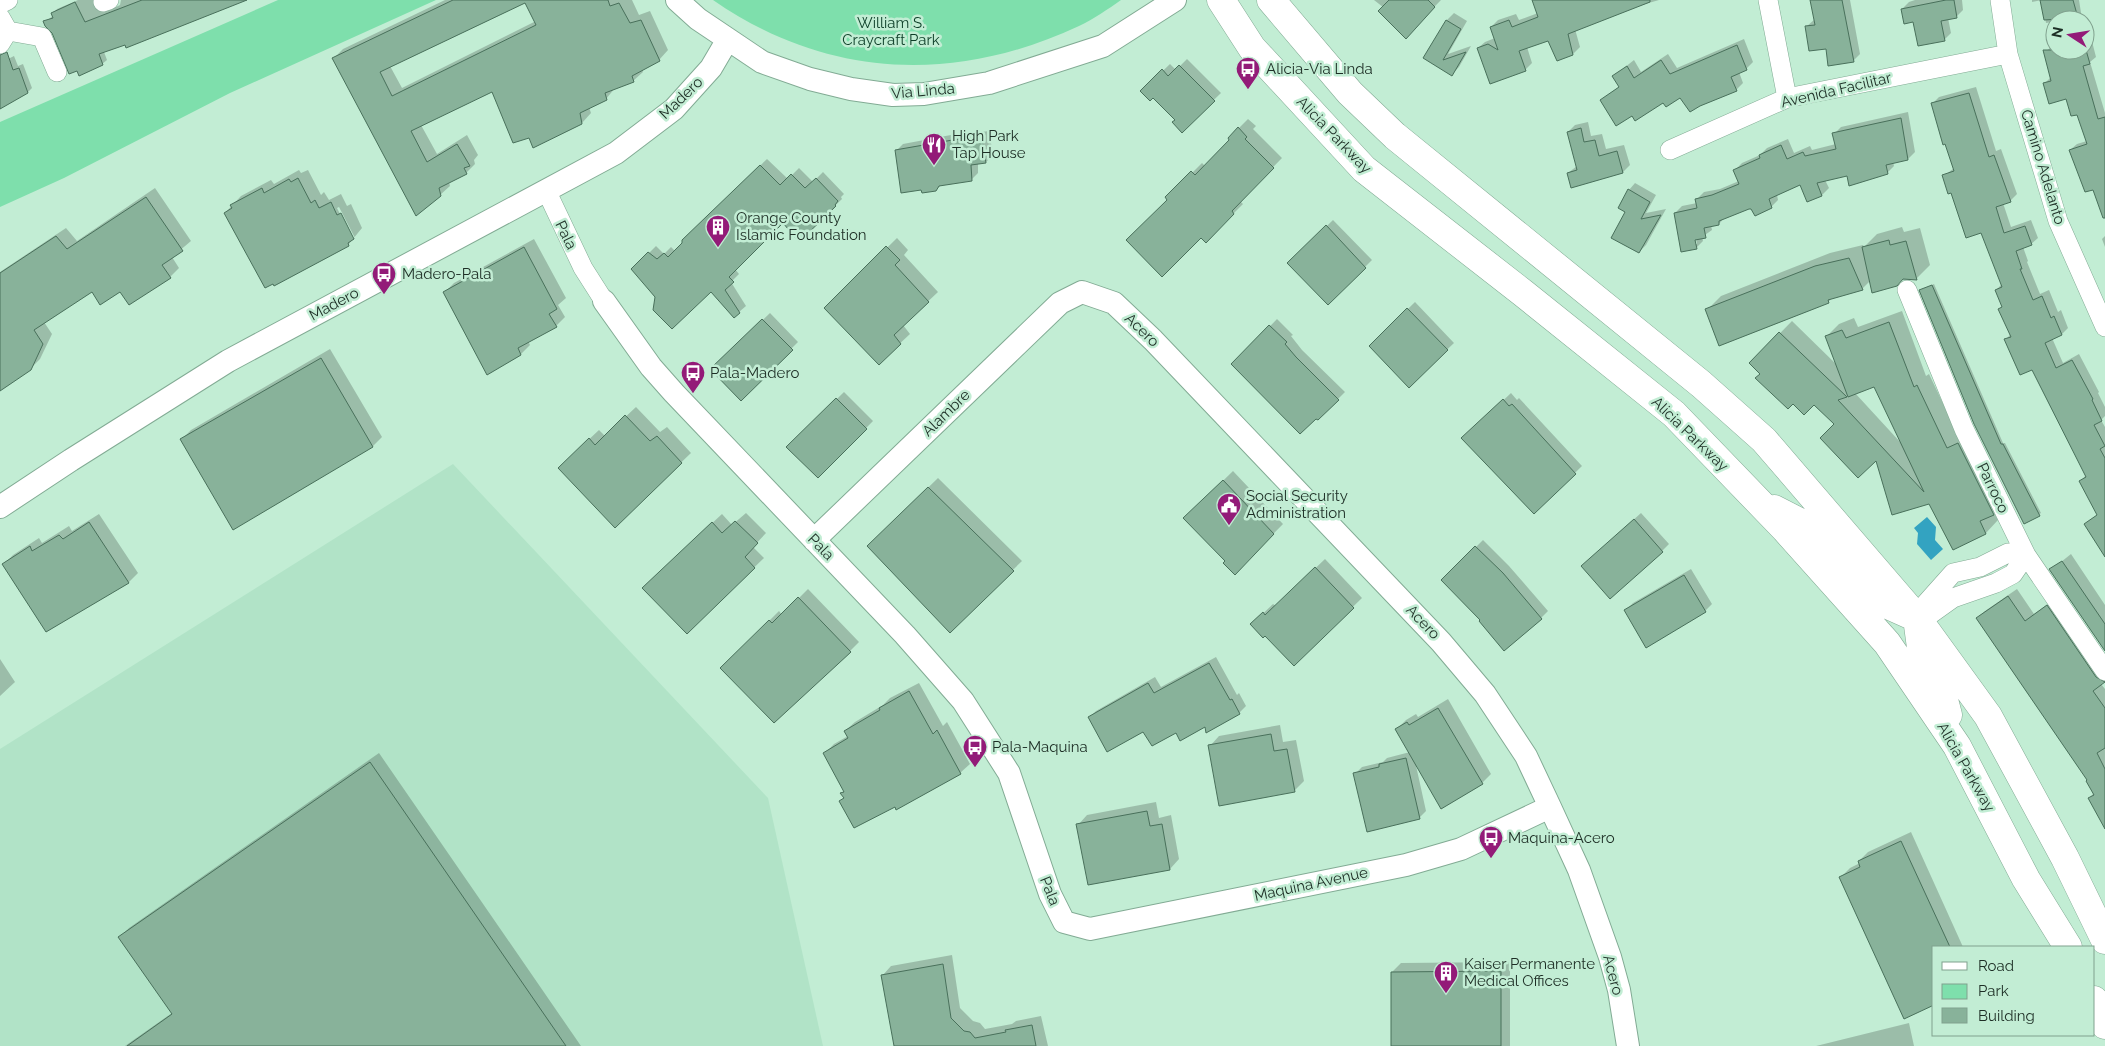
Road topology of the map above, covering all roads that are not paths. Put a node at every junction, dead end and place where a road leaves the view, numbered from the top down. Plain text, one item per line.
1 (8, 0) edge
2 (677, 0) edge
3 (1175, 0) edge
4 (1221, 0) edge
5 (1271, 0) edge
6 (1768, 0) edge
7 (2000, 0) edge
8 (0, 4) edge
9 (3, 31) edge
10 (728, 39) junction
11 (2008, 54) junction
12 (57, 72) dead end
13 (1787, 98) junction
14 (1670, 150) dead end
15 (546, 190) junction
16 (1907, 290) dead end
17 (1082, 292) joint
18 (604, 301) joint
19 (2105, 328) edge
20 (1755, 499) junction
21 (0, 507) edge
22 (814, 540) junction
23 (2026, 555) junction
24 (1917, 618) junction
25 (2105, 671) edge
26 (1957, 746) junction
27 (1550, 807) junction
28 (1064, 922) joint
29 (2105, 940) edge
30 (2067, 946) edge
31 (2095, 1002) edge
32 (2105, 1025) edge
33 (1628, 1046) edge

1 - 8 street
2 - 10 street, Via Linda
3 - 10 street, Via Linda
4 - 20 main road, Alicia Parkway
5 - 24 main road
6 - 13 street
7 - 11 street, Camino Adelanto
9 - 12 street
10 - 15 street, Madero
11 - 13 street, Avenida Facilitar
11 - 19 street, Camino Adelanto
13 - 14 street, Avenida Facilitar
15 - 18 street, Pala
15 - 21 street, Madero
16 - 23 street, Parroco
17 - 22 street, Alambre
17 - 27 street, Acero
18 - 22 street, Pala
20 - 24 main road
20 - 26 main road, Alicia Parkway
22 - 28 street, Pala
23 - 24 street
23 - 25 street, Parroco
24 - 26 main road
24 - 29 main road
26 - 30 main road, Alicia Parkway
27 - 28 street, Maquina Avenue
27 - 33 street, Acero
31 - 32 main road

